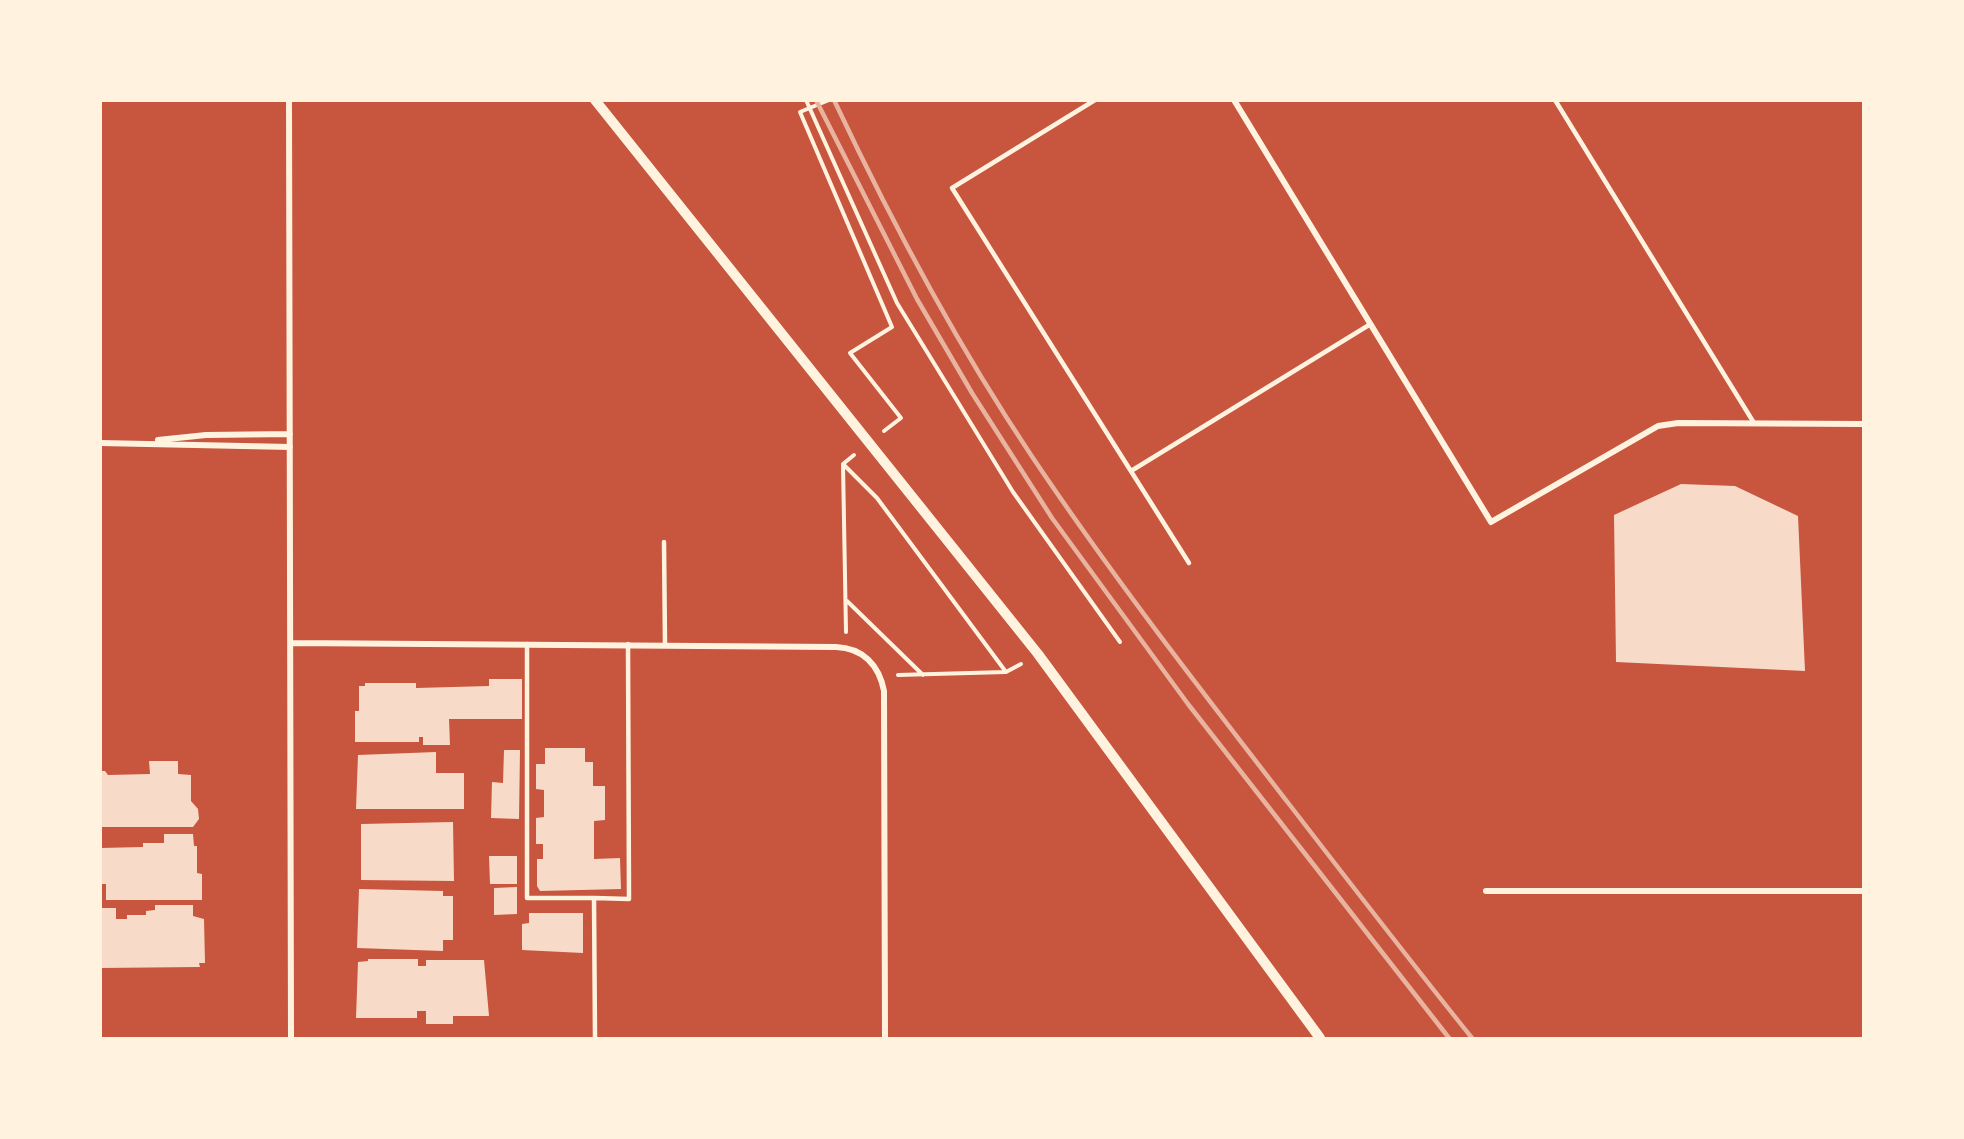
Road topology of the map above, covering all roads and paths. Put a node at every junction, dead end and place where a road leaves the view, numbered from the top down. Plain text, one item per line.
1 (289, 100) edge
2 (595, 100) edge
3 (806, 100) edge
4 (829, 100) edge
5 (1095, 100) edge
6 (1234, 100) edge
7 (1555, 100) edge
8 (1370, 325) junction
9 (1754, 423) junction
10 (1863, 424) edge
11 (290, 434) junction
12 (881, 434) dead end
13 (139, 442) junction
14 (100, 443) edge
15 (290, 447) junction
16 (1131, 471) junction
17 (664, 542) dead end
18 (1189, 563) dead end
19 (846, 600) junction
20 (291, 642) junction
21 (1120, 642) dead end
22 (527, 644) junction
23 (628, 644) junction
24 (664, 644) junction
25 (845, 648) junction
26 (1029, 660) dead end
27 (1006, 672) junction
28 (879, 675) junction
29 (923, 675) junction
30 (1486, 891) dead end
31 (1863, 891) edge
32 (594, 898) junction
33 (291, 1038) edge
34 (596, 1038) edge
35 (885, 1038) edge
36 (1320, 1038) edge

1 - 11 street
2 - 36 street
3 - 21 path
4 - 12 path
5 - 16 lane
6 - 8 street
7 - 9 lane
8 - 9 street
8 - 16 lane
9 - 10 street
11 - 13 street
11 - 15 street
13 - 14 street
13 - 15 street
15 - 20 street
16 - 18 lane
17 - 24 lane
19 - 25 path
19 - 27 path
19 - 29 path
20 - 22 street
20 - 33 street
22 - 23 street
22 - 32 lane
23 - 24 street
23 - 32 lane
24 - 25 street
25 - 28 street
26 - 27 path
27 - 29 path
28 - 29 path
28 - 35 street
30 - 31 street
32 - 34 lane

